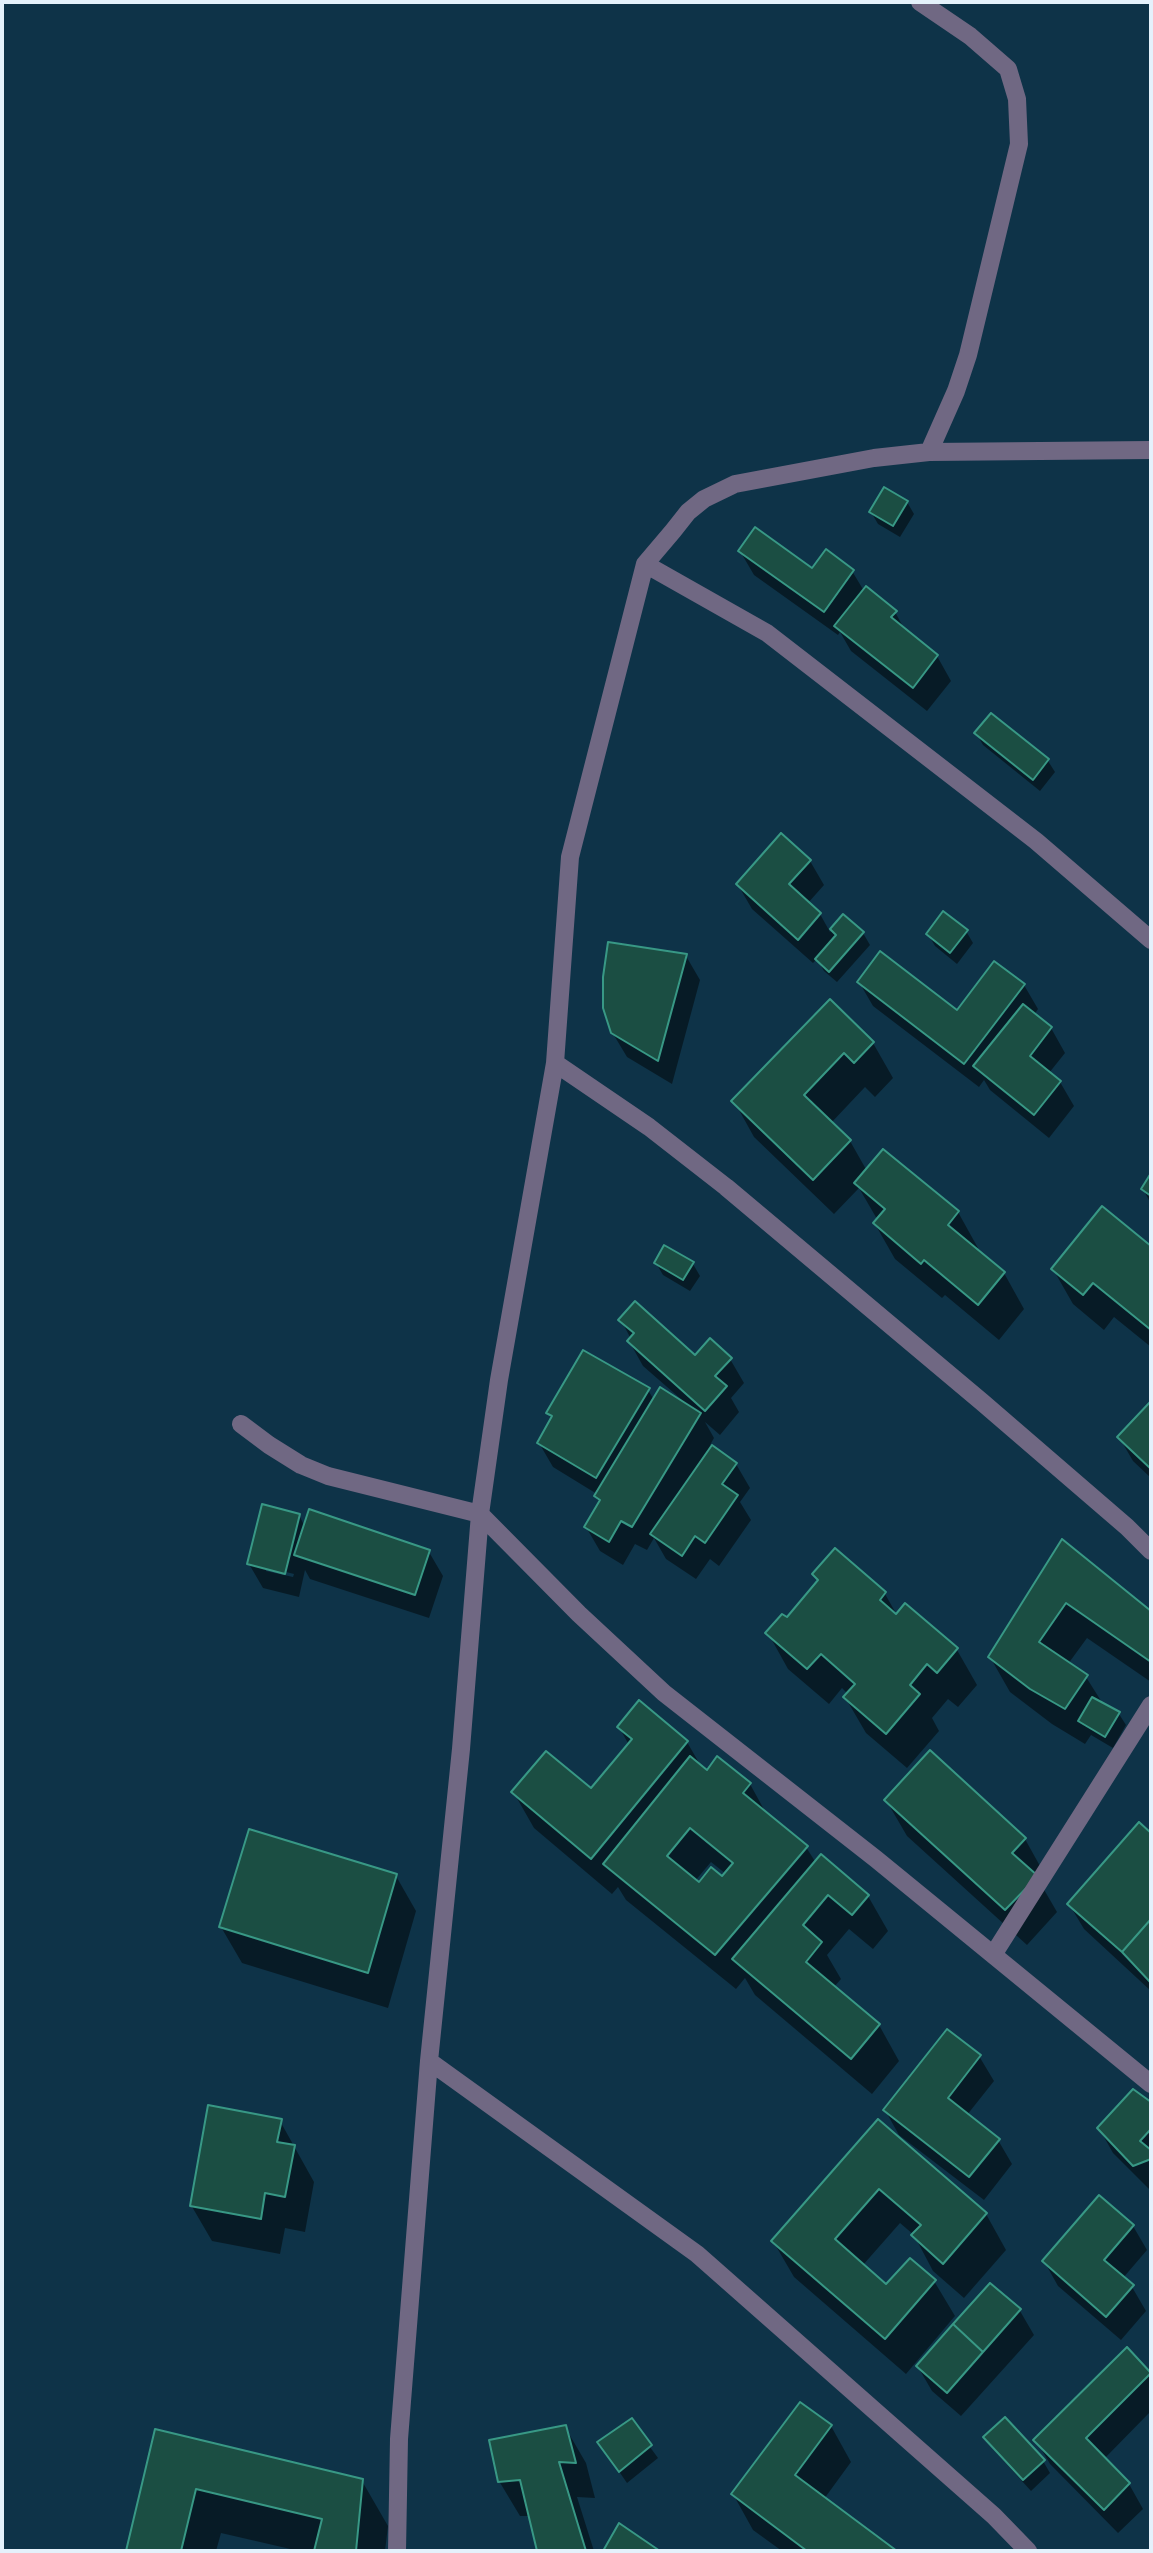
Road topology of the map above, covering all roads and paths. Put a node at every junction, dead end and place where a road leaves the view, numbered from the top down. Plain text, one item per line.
1 (920, 2) edge
2 (1151, 450) edge
3 (929, 452) junction
4 (645, 564) junction
5 (1151, 940) edge
6 (555, 1063) junction
7 (242, 1424) dead end
8 (480, 1514) junction
9 (1151, 1551) edge
10 (1151, 1705) edge
11 (993, 1955) junction
12 (429, 2061) junction
13 (1151, 2084) edge
14 (397, 2551) edge
15 (1028, 2551) edge

1 - 3 street
2 - 3 street
3 - 4 street
4 - 5 street
4 - 6 street
6 - 8 street
6 - 9 street
7 - 8 street
8 - 11 street
8 - 12 street
10 - 11 street
11 - 13 street
12 - 14 street
12 - 15 street

